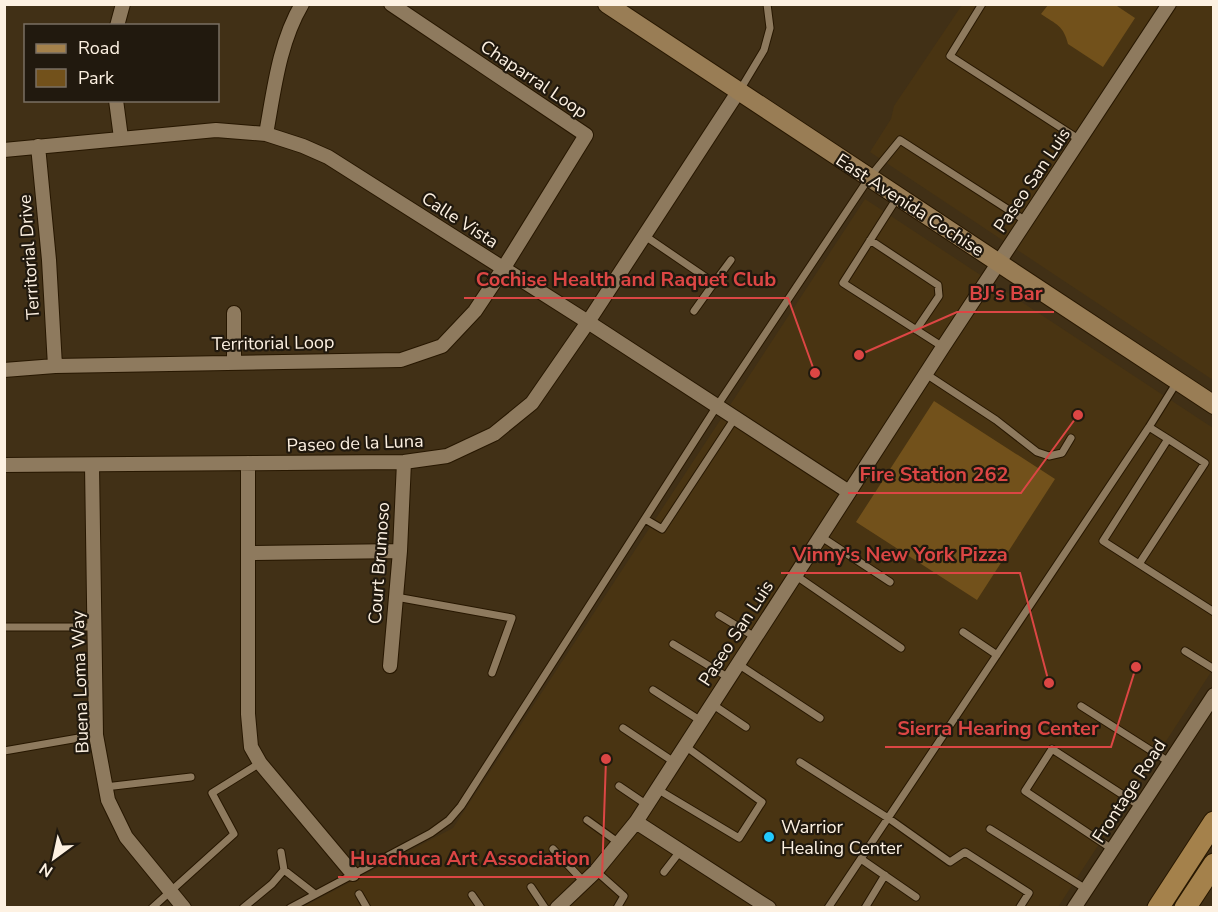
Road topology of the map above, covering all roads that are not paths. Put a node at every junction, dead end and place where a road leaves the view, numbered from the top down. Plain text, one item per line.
1 (123, 4) edge
2 (302, 4) edge
3 (391, 4) edge
4 (607, 4) edge
5 (767, 4) edge
6 (982, 4) edge
7 (1169, 4) edge
8 (118, 24) edge
9 (738, 92) junction
10 (116, 102) edge
11 (266, 134) junction
12 (122, 138) junction
13 (1080, 140) junction
14 (38, 146) junction
15 (4, 150) edge
16 (869, 178) junction
17 (897, 197) junction
18 (1026, 221) junction
19 (645, 236) junction
20 (870, 240) junction
21 (731, 260) dead end
22 (998, 262) junction
23 (503, 269) junction
24 (714, 283) junction
25 (694, 311) dead end
26 (234, 313) dead end
27 (588, 322) junction
28 (916, 330) junction
29 (943, 347) junction
30 (234, 362) junction
31 (55, 366) junction
32 (4, 370) edge
33 (926, 374) junction
34 (1178, 381) junction
35 (1214, 405) edge
36 (717, 406) junction
37 (735, 418) junction
38 (1149, 427) junction
39 (1071, 438) dead end
40 (1168, 439) junction
41 (404, 462) junction
42 (248, 464) junction
43 (4, 465) edge
44 (92, 465) junction
45 (849, 492) junction
46 (645, 519) junction
47 (820, 536) junction
48 (400, 551) junction
49 (249, 553) junction
50 (1140, 564) junction
51 (795, 575) junction
52 (890, 582) dead end
53 (396, 597) junction
54 (1214, 612) edge
55 (719, 615) dead end
56 (4, 627) edge
57 (95, 627) junction
58 (963, 632) dead end
59 (755, 637) junction
60 (673, 644) dead end
61 (901, 648) dead end
62 (1185, 651) dead end
63 (997, 655) junction
64 (738, 664) junction
65 (390, 666) dead end
66 (1214, 669) edge
67 (492, 673) dead end
68 (729, 678) junction
69 (653, 690) dead end
70 (1214, 695) edge
71 (712, 705) junction
72 (1081, 706) dead end
73 (820, 718) dead end
74 (701, 721) junction
75 (746, 727) dead end
76 (622, 728) dead end
77 (96, 735) junction
78 (685, 746) junction
79 (4, 751) edge
80 (674, 762) junction
81 (800, 762) dead end
82 (1169, 762) junction
83 (260, 763) junction
84 (190, 777) dead end
85 (619, 786) dead end
86 (105, 787) junction
87 (657, 789) junction
88 (647, 805) junction
89 (1140, 806) junction
90 (888, 818) junction
91 (587, 819) dead end
92 (636, 822) junction
93 (1214, 822) edge
94 (990, 829) dead end
95 (619, 843) junction
96 (553, 849) dead end
97 (1112, 849) junction
98 (681, 850) junction
99 (281, 852) dead end
100 (861, 859) junction
101 (1214, 864) edge
102 (284, 870) junction
103 (596, 871) junction
104 (664, 872) dead end
105 (353, 874) junction
106 (885, 875) junction
107 (584, 882) junction
108 (531, 887) dead end
109 (1086, 889) junction
110 (171, 892) junction
111 (315, 894) junction
112 (359, 894) dead end
113 (472, 895) dead end
114 (916, 897) dead end
115 (152, 908) edge
116 (184, 908) edge
117 (243, 908) edge
118 (290, 908) edge
119 (367, 908) edge
120 (481, 908) edge
121 (545, 908) edge
122 (557, 908) edge
123 (617, 908) edge
124 (769, 908) edge
125 (828, 908) edge
126 (865, 908) edge
127 (1021, 908) edge
128 (1074, 908) edge
129 (1158, 908) edge
130 (1185, 908) edge

1 - 8 street
2 - 11 street
3 - 23 street, Chaparral Loop
4 - 9 street, East Avenida Cochise
5 - 9 lane
6 - 13 lane
7 - 13 street, Paseo San Luis
9 - 16 street, East Avenida Cochise
9 - 19 street, Paseo de la Luna
10 - 12 street
11 - 12 street, Calle Vista
11 - 23 street, Calle Vista
12 - 14 street, Calle Vista
13 - 18 street, Paseo San Luis
14 - 15 street, Calle Vista
14 - 31 street, Territorial Drive
16 - 17 street, East Avenida Cochise
16 - 18 lane
16 - 36 lane
17 - 20 lane
17 - 22 street, East Avenida Cochise
18 - 22 street, Paseo San Luis
19 - 24 lane
19 - 27 street, Paseo de la Luna
20 - 28 lane
20 - 28 lane
21 - 24 lane
22 - 29 street, Paseo San Luis
22 - 34 street, East Avenida Cochise
23 - 27 street, Calle Vista
23 - 30 street, Territorial Loop
24 - 25 lane
26 - 30 street
27 - 36 street, Calle Vista
27 - 41 street, Paseo de la Luna
28 - 29 lane
29 - 33 street, Paseo San Luis
30 - 31 street, Territorial Loop
31 - 32 street, Territorial Loop
33 - 39 lane
33 - 45 street, Paseo San Luis
34 - 35 street, East Avenida Cochise
34 - 38 lane
36 - 37 street, Calle Vista
36 - 46 lane
37 - 45 street, Calle Vista
37 - 46 lane
38 - 40 lane
38 - 63 lane
40 - 50 lane
40 - 50 lane
41 - 42 street, Paseo de la Luna
41 - 48 street, Court Brumoso
42 - 44 street, Paseo de la Luna
42 - 49 street
43 - 44 street, Paseo de la Luna
44 - 57 street, Buena Loma Way
45 - 47 street, Paseo San Luis
46 - 105 lane
47 - 51 street, Paseo San Luis
47 - 52 lane
48 - 49 street
48 - 53 street, Court Brumoso
49 - 83 street
50 - 54 lane
51 - 59 street, Paseo San Luis
51 - 61 lane
53 - 65 street, Court Brumoso
53 - 67 lane
55 - 59 lane
56 - 57 lane
57 - 77 street, Buena Loma Way
58 - 63 lane
59 - 64 street, Paseo San Luis
60 - 68 lane
62 - 66 lane
63 - 90 lane
64 - 68 street, Paseo San Luis
64 - 73 lane
68 - 71 street, Paseo San Luis
69 - 74 lane
70 - 82 street, Frontage Road
71 - 74 street, Paseo San Luis
71 - 75 lane
72 - 82 lane
74 - 78 street, Paseo San Luis
76 - 80 lane
77 - 79 lane
77 - 86 street, Buena Loma Way
78 - 80 street, Paseo San Luis
78 - 87 lane
80 - 87 street, Paseo San Luis
81 - 90 lane
82 - 89 street, Frontage Road
83 - 105 street
83 - 110 lane
84 - 86 lane
85 - 88 lane
86 - 110 street, Buena Loma Way
87 - 88 street, Paseo San Luis
88 - 92 street, Paseo San Luis
89 - 97 street, Frontage Road
89 - 97 lane
90 - 100 lane
90 - 127 lane
91 - 95 lane
92 - 95 street, Paseo San Luis
92 - 98 street
93 - 129 main road
94 - 109 lane
95 - 103 street, Paseo San Luis
96 - 107 lane
97 - 109 street, Frontage Road
98 - 104 lane
98 - 124 street
99 - 102 lane
100 - 106 lane
100 - 125 lane
101 - 130 main road
102 - 111 lane
102 - 117 lane
103 - 107 street, Paseo San Luis
103 - 123 lane
105 - 111 lane
106 - 114 lane
106 - 126 lane
107 - 122 street, Paseo San Luis
108 - 121 lane
109 - 128 street, Frontage Road
110 - 115 lane
110 - 116 street, Buena Loma Way
111 - 118 lane
112 - 119 lane
113 - 120 lane

